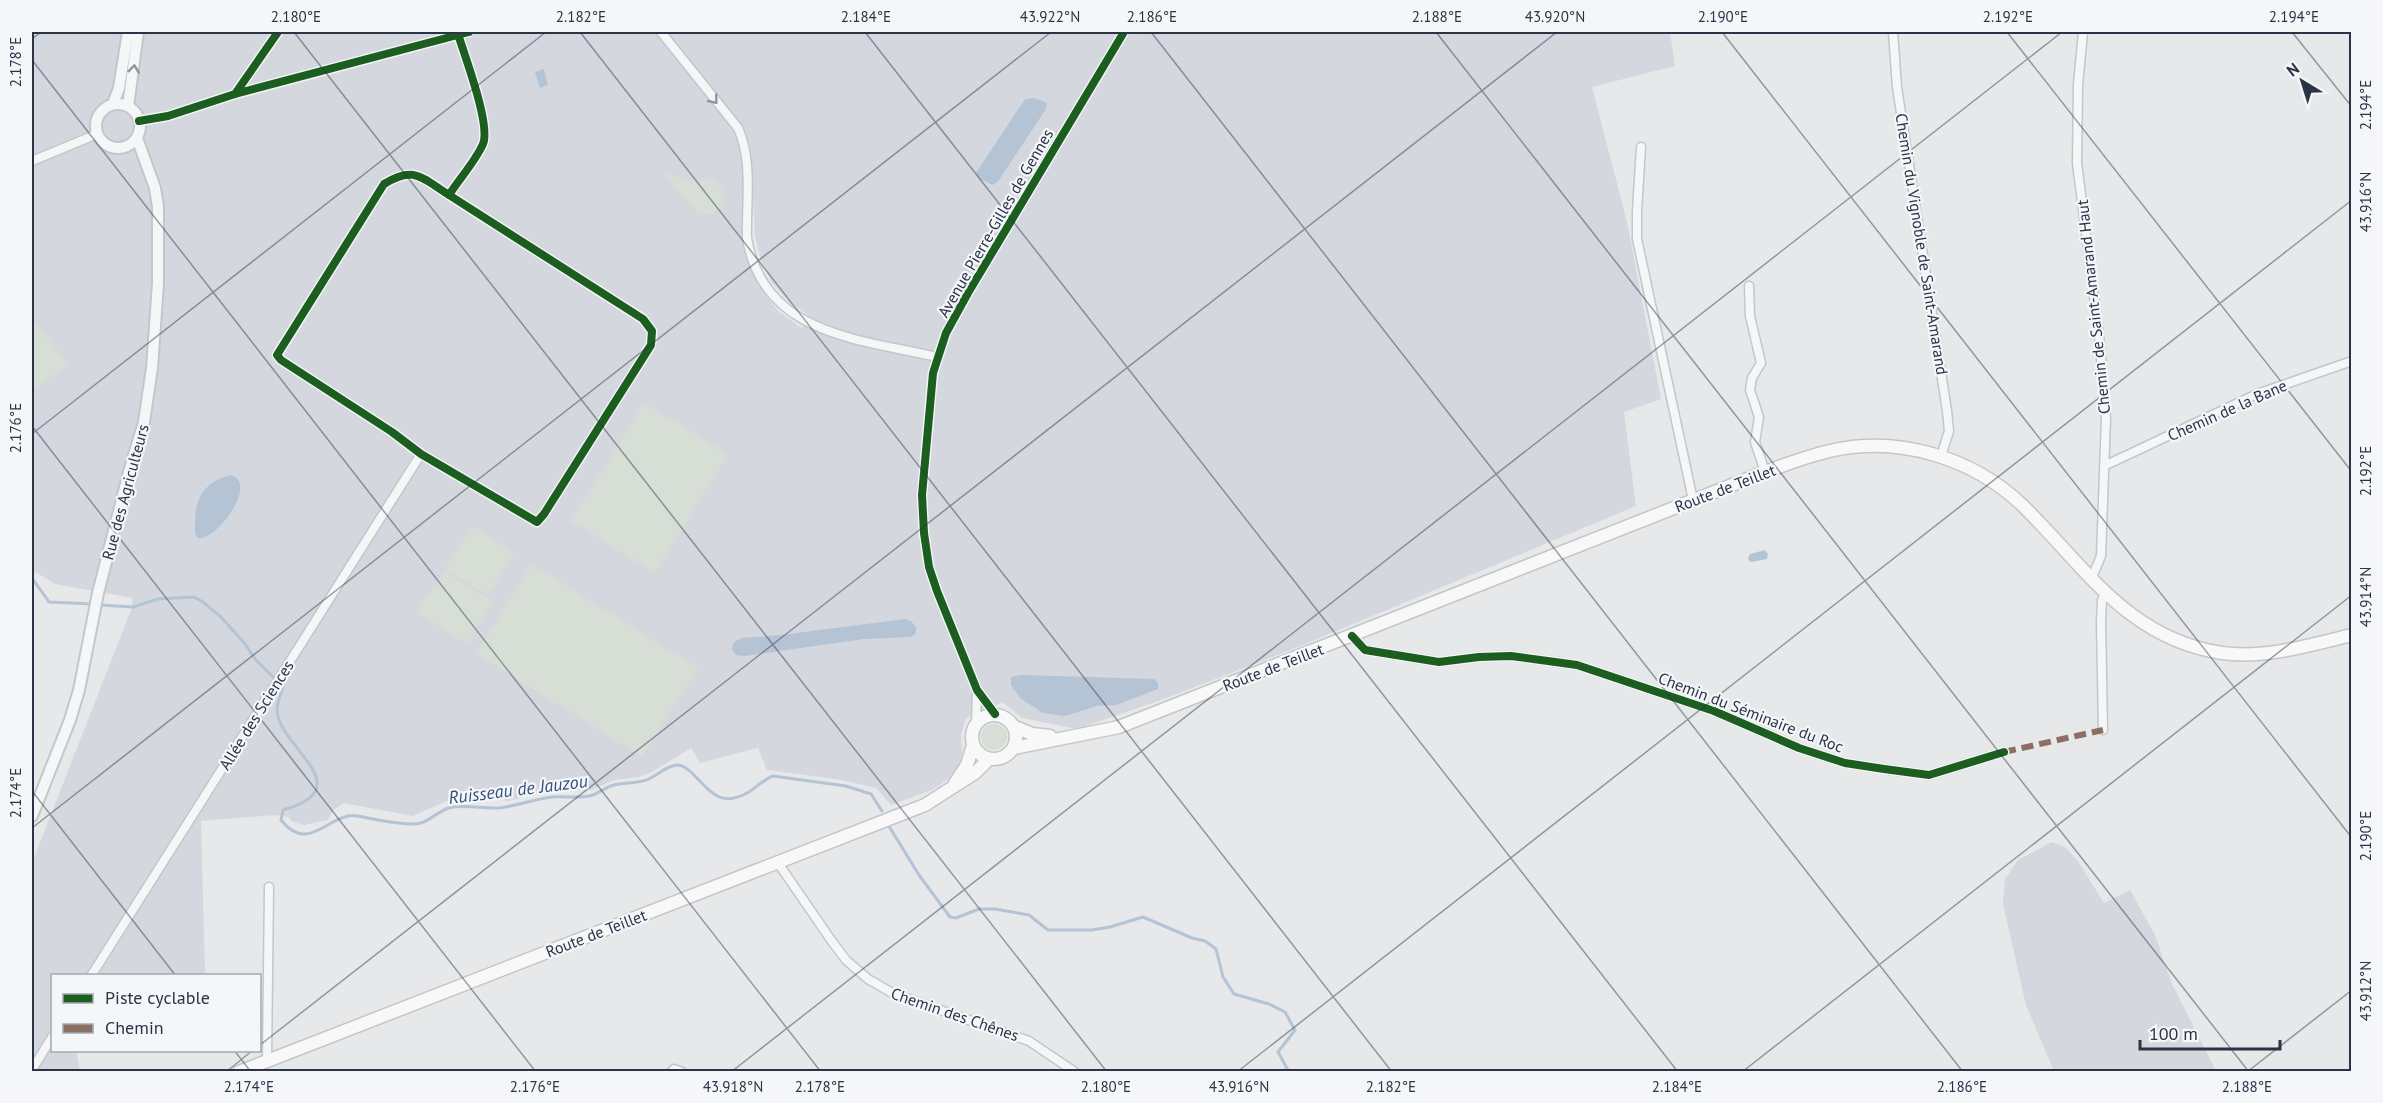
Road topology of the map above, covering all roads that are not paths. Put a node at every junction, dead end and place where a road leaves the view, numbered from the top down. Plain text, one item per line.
1 (128, 32) edge
2 (138, 32) edge
3 (278, 32) edge
4 (469, 32) edge
5 (662, 32) edge
6 (1124, 32) edge
7 (1893, 32) edge
8 (2083, 32) edge
9 (458, 34) junction
10 (235, 94) junction
11 (114, 104) junction
12 (128, 106) junction
13 (140, 121) junction
14 (97, 134) junction
15 (137, 138) junction
16 (123, 147) junction
17 (1641, 147) dead end
18 (144, 160) junction
19 (32, 161) edge
20 (448, 195) junction
21 (1749, 286) dead end
22 (937, 357) junction
23 (2352, 361) edge
24 (421, 454) junction
25 (1941, 456) junction
26 (2104, 466) junction
27 (1765, 472) junction
28 (1693, 500) junction
29 (2091, 580) junction
30 (2105, 594) junction
31 (2352, 635) edge
32 (1352, 636) junction
33 (977, 690) junction
34 (995, 714) junction
35 (976, 724) junction
36 (1015, 728) junction
37 (2103, 730) dead end
38 (1067, 738) junction
39 (973, 745) junction
40 (1014, 748) junction
41 (2004, 752) dead end
42 (989, 759) junction
43 (951, 789) junction
44 (32, 816) edge
45 (778, 863) junction
46 (269, 887) dead end
47 (92, 974) edge
48 (51, 1039) edge
49 (267, 1060) junction
50 (32, 1070) edge
51 (239, 1071) edge
52 (671, 1071) edge
53 (682, 1071) edge
54 (1075, 1071) edge

1 - 11 street
12 -> 2 street
3 - 10 street
4 - 9 street
5 -> 22 street
6 - 22 street, Avenue Pierre-Gilles de Gennes
7 - 25 street, Chemin du Vignoble de Saint-Amarand
8 - 26 street, Chemin de Saint-Amarand Haut
9 - 10 street
9 - 20 street
10 - 13 street
11 - 12 street
11 - 14 street
12 - 13 street
13 - 15 street, Rue des Agriculteurs
14 - 16 street
14 - 19 street
15 - 16 street
15 - 18 street, Rue des Agriculteurs
16 - 18 street
17 - 28 street
18 - 44 street, Rue des Agriculteurs
20 - 24 street
20 - 24 street
21 - 27 street
22 - 33 street, Avenue Pierre-Gilles de Gennes
23 - 26 street, Chemin de la Bane
24 - 47 street, Allée des Sciences
25 - 27 main road, Route de Teillet
25 - 29 main road, Route de Teillet
26 - 29 street, Chemin de Saint-Amarand Haut
27 - 28 main road, Route de Teillet
28 - 32 main road, Route de Teillet
29 - 30 main road, Route de Teillet
30 - 31 main road, Route de Teillet
30 - 37 street
32 - 38 main road, Route de Teillet
32 - 41 street, Chemin du Séminaire du Roc
33 - 34 street, Avenue Pierre-Gilles de Gennes
33 - 35 street, Avenue Pierre-Gilles de Gennes
34 - 35 main road
34 - 36 main road
35 - 39 main road
36 - 38 main road, Route de Teillet
36 - 40 main road
38 - 40 main road, Route de Teillet
39 - 42 main road
39 - 43 main road, Route de Teillet
40 - 42 main road
42 - 43 main road, Route de Teillet
43 - 45 main road, Route de Teillet
45 - 49 main road, Route de Teillet
45 - 54 street, Chemin des Chênes
46 - 49 street
48 - 50 street
49 - 51 main road, Route de Teillet
52 - 53 street

